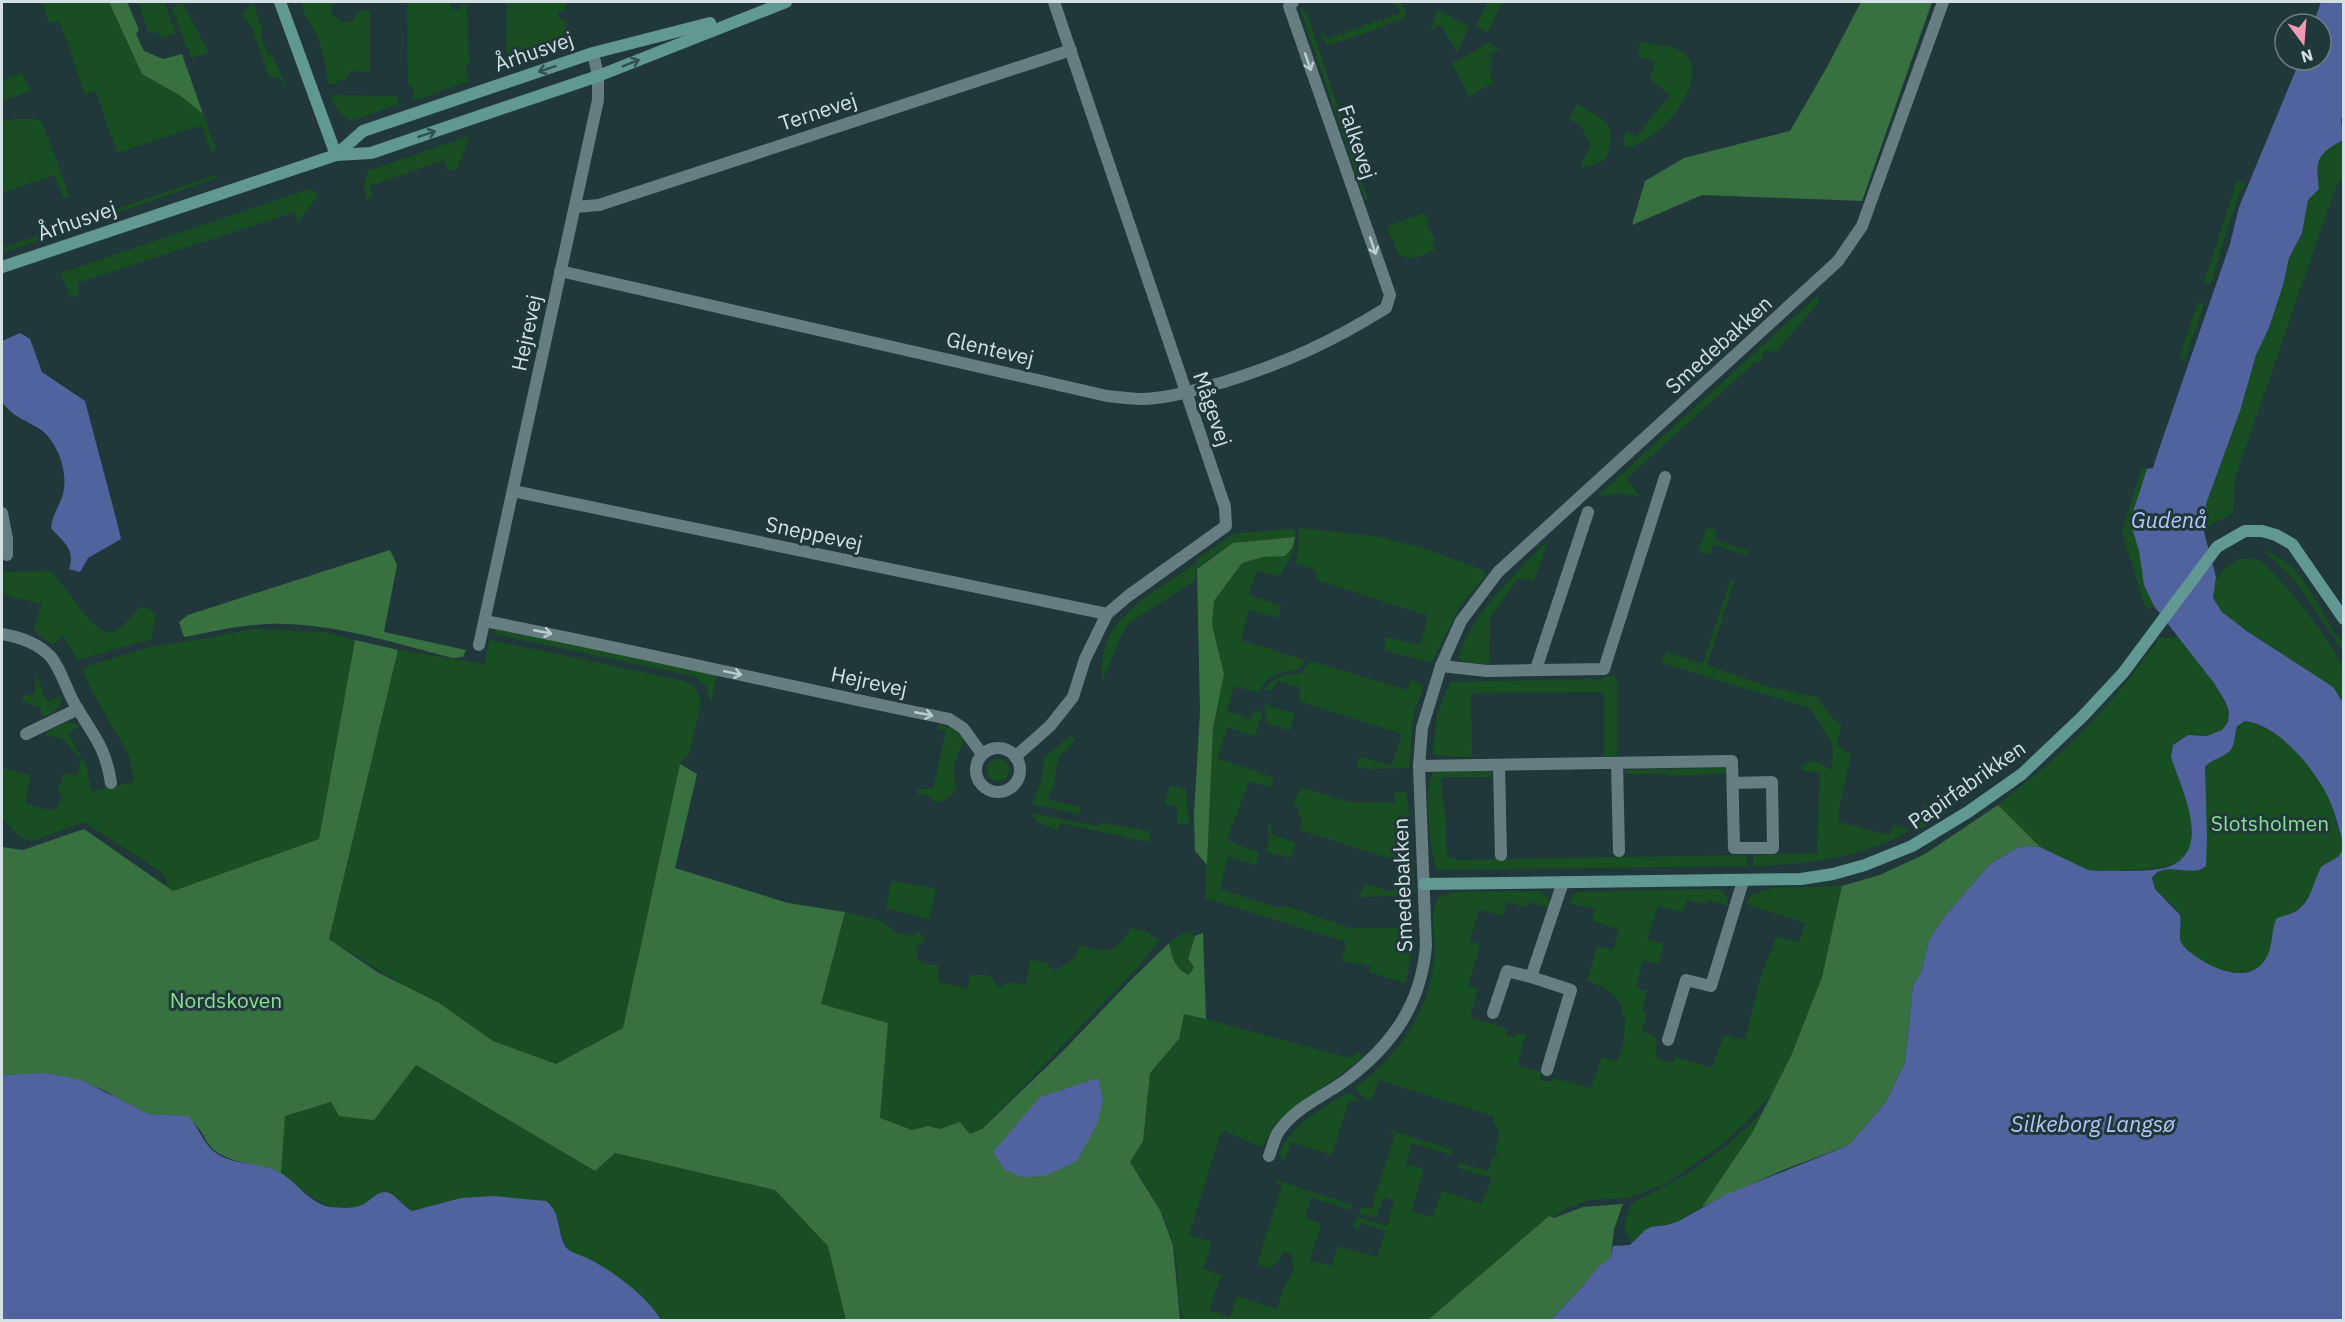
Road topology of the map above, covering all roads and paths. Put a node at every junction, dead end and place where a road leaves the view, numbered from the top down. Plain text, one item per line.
1 (280, 2) edge
2 (786, 2) edge
3 (1054, 2) edge
4 (1943, 2) edge
5 (1291, 4) edge
6 (757, 11) junction
7 (1071, 50) junction
8 (593, 53) junction
9 (598, 76) junction
10 (336, 155) junction
11 (575, 207) junction
12 (2, 267) edge
13 (560, 271) junction
14 (1390, 295) joint
15 (1185, 393) junction
16 (1665, 477) dead end
17 (513, 491) junction
18 (1588, 512) dead end
19 (2, 513) edge
20 (7, 555) dead end
21 (1107, 615) junction
22 (2343, 619) edge
23 (485, 621) junction
24 (2, 634) edge
25 (479, 645) dead end
26 (1441, 666) junction
27 (1536, 669) junction
28 (78, 709) junction
29 (26, 734) dead end
30 (982, 754) junction
31 (1016, 757) junction
32 (1617, 763) junction
33 (1499, 765) junction
34 (1419, 766) junction
35 (111, 783) dead end
36 (1733, 783) junction
37 (1619, 851) dead end
38 (1501, 855) dead end
39 (1743, 881) junction
40 (1563, 882) junction
41 (1424, 884) junction
42 (1531, 977) junction
43 (1493, 1013) dead end
44 (1668, 1040) dead end
45 (1547, 1070) dead end
46 (1269, 1156) dead end

1 - 10 street
2 - 6 street, Århusvej
3 - 7 street, Mågevej
4 - 26 street, Smedebakken
5 -> 14 street, Falkevej
6 - 8 street, Århusvej
9 -> 6 street, Århusvej
7 - 11 street, Ternevej
7 - 15 street, Mågevej
8 - 9 street, Hejrevej
8 -> 10 street, Århusvej
10 -> 9 street, Århusvej
9 - 11 street, Hejrevej
10 - 12 street, Århusvej
11 - 13 street, Hejrevej
13 - 15 street, Glentevej
13 - 17 street, Hejrevej
14 - 15 street, Glentevej
15 - 21 street, Mågevej
16 - 27 street
17 - 21 street, Sneppevej
17 - 23 street, Hejrevej
18 - 27 street
19 - 20 street
21 - 31 street, Mågevej
22 - 39 street, Papirfabrikken
23 - 25 street, Hejrevej
23 -> 30 street, Hejrevej
24 - 28 street
26 - 27 street
26 - 34 street, Smedebakken
28 - 29 street
28 - 35 street
30 - 31 street
30 - 31 street
32 - 33 street
32 - 36 street
32 - 37 street
33 - 34 street
33 - 38 street
34 - 41 street, Smedebakken
36 - 36 street
39 - 40 street, Papirfabrikken
39 - 44 street
40 - 41 street, Papirfabrikken
40 - 42 street
41 - 46 street, Smedebakken
42 - 43 street
42 - 45 street

